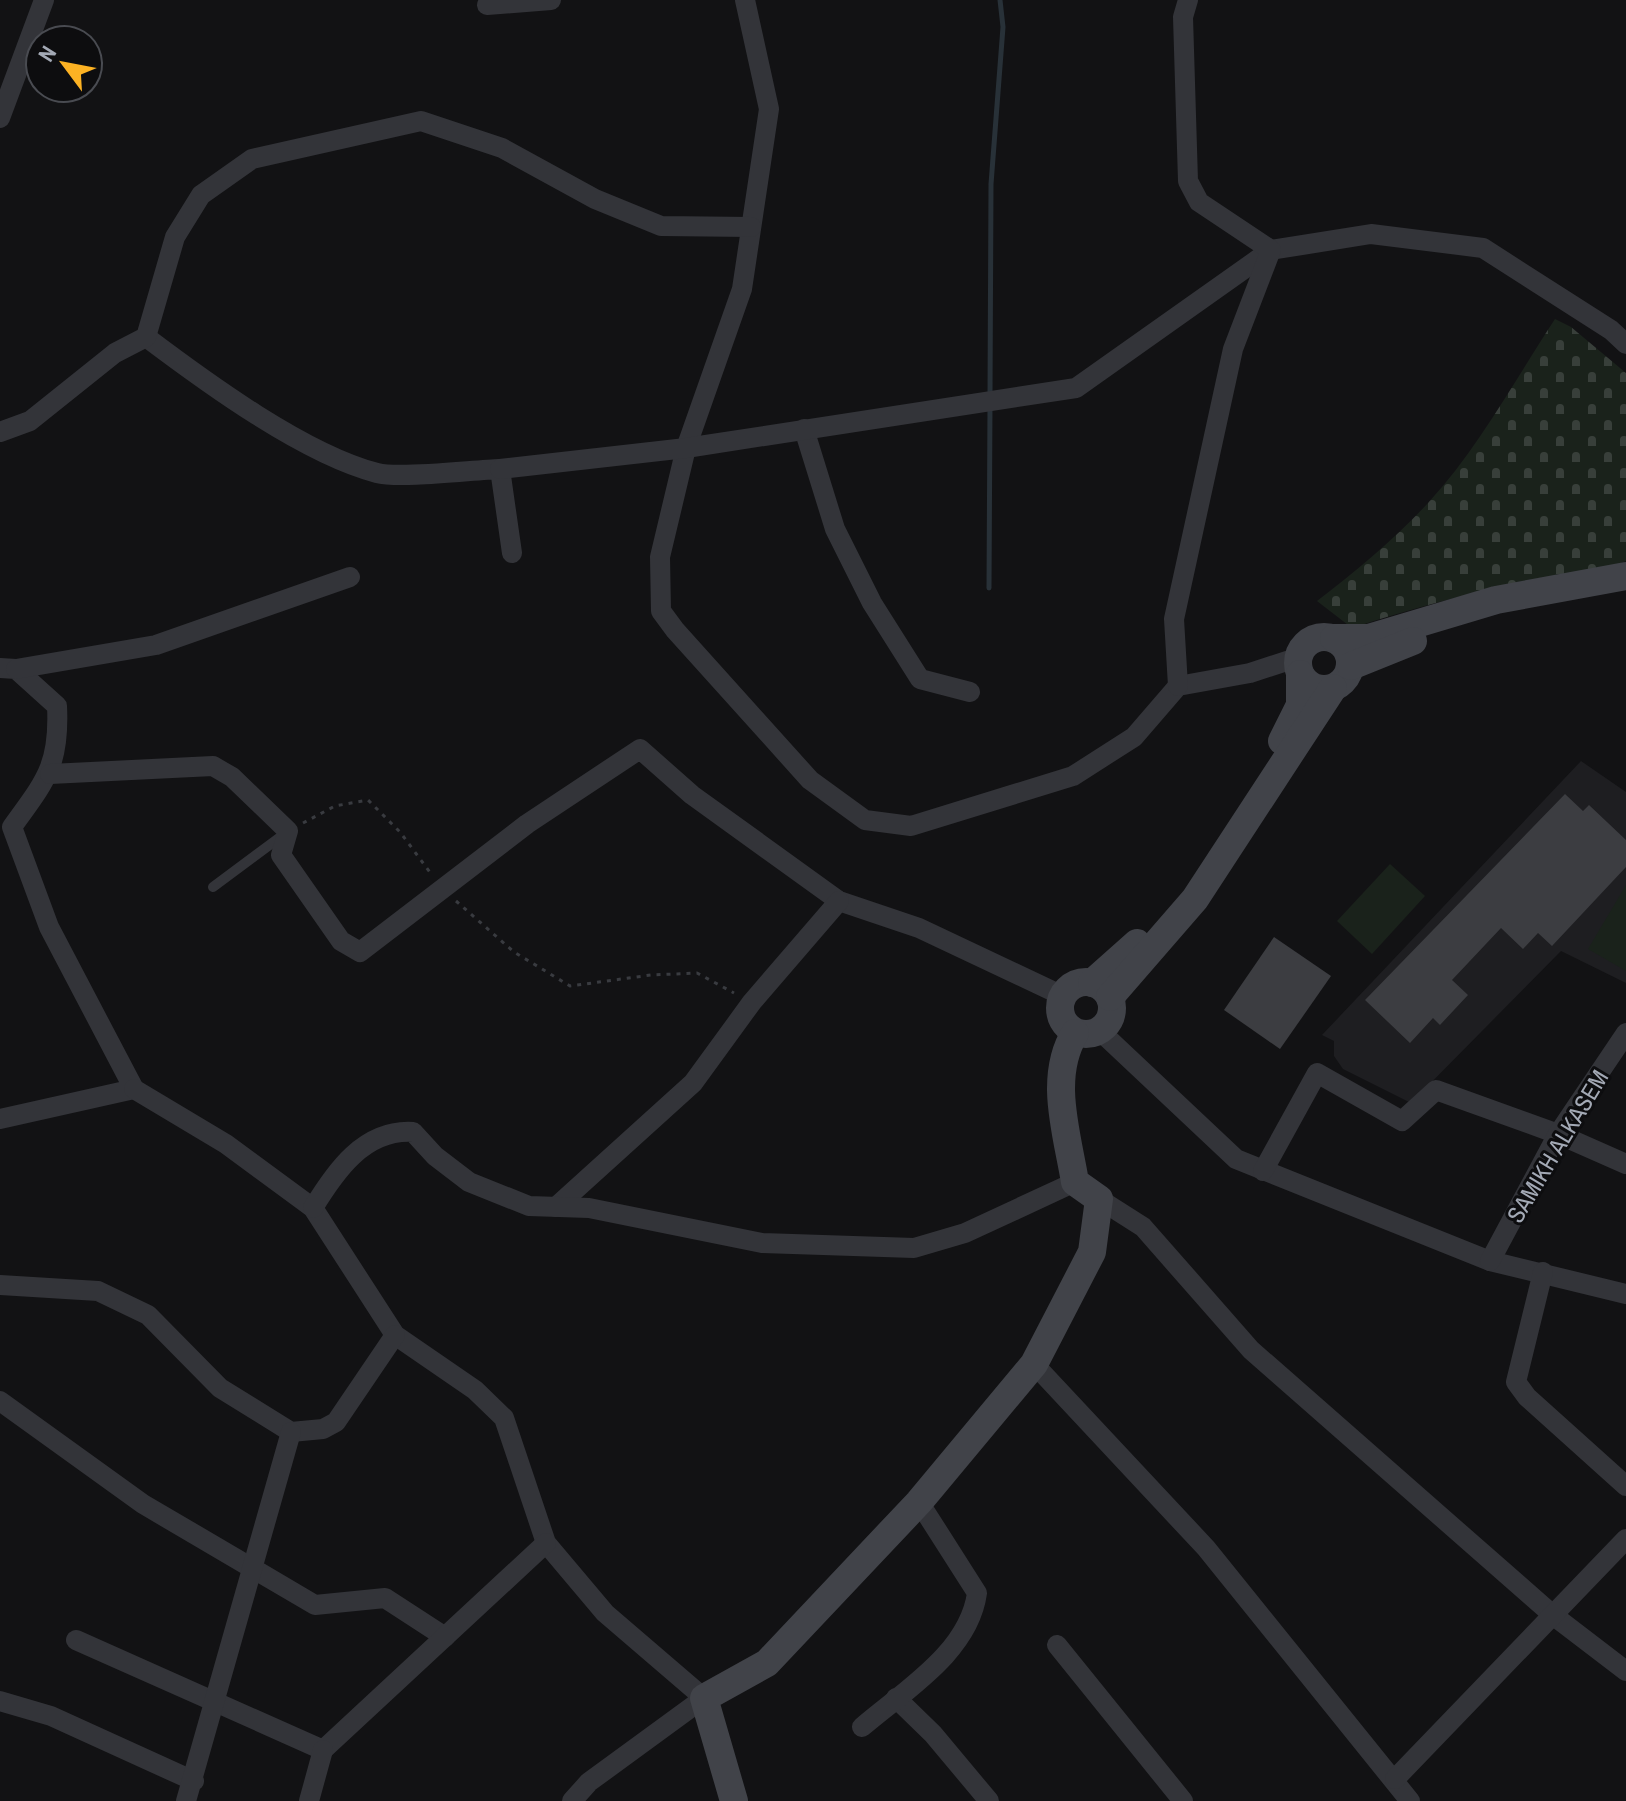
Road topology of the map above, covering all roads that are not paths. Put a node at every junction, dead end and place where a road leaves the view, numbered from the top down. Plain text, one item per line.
1 (44, 0) edge
2 (551, 0) edge
3 (745, 0) edge
4 (1188, 0) edge
5 (487, 5) dead end
6 (0, 118) edge
7 (751, 227) junction
8 (1271, 250) junction
9 (146, 337) junction
10 (1626, 344) edge
11 (804, 429) junction
12 (0, 432) edge
13 (686, 448) junction
14 (500, 469) junction
15 (512, 553) dead end
16 (1626, 576) edge
17 (350, 577) dead end
18 (1626, 595) edge
19 (1334, 638) junction
20 (1300, 666) junction
21 (8, 668) edge
22 (1342, 677) junction
23 (1178, 686) junction
24 (970, 692) dead end
25 (50, 774) junction
26 (288, 831) junction
27 (213, 887) dead end
28 (839, 901) junction
29 (1101, 990) junction
30 (1063, 996) junction
31 (1088, 1032) junction
32 (1626, 1033) edge
33 (134, 1089) junction
34 (0, 1119) edge
35 (1558, 1134) junction
36 (1626, 1164) edge
37 (1263, 1171) junction
38 (1075, 1182) junction
39 (1099, 1199) junction
40 (556, 1207) junction
41 (313, 1208) junction
42 (1490, 1261) junction
43 (1543, 1272) junction
44 (0, 1285) edge
45 (1626, 1294) edge
46 (395, 1335) junction
47 (1034, 1364) junction
48 (0, 1401) edge
49 (291, 1432) junction
50 (1626, 1486) edge
51 (919, 1502) junction
52 (1626, 1539) edge
53 (546, 1543) junction
54 (250, 1568) junction
55 (1554, 1616) junction
56 (445, 1637) junction
57 (76, 1640) dead end
58 (1057, 1645) dead end
59 (1626, 1671) edge
60 (704, 1698) junction
61 (896, 1698) junction
62 (0, 1701) edge
63 (211, 1703) junction
64 (862, 1727) dead end
65 (323, 1750) junction
66 (1395, 1779) junction
67 (194, 1781) junction
68 (186, 1801) edge
69 (309, 1801) edge
70 (572, 1801) edge
71 (734, 1801) edge
72 (989, 1801) edge
73 (1183, 1801) edge
74 (1410, 1801) edge

1 - 6 street
2 - 5 street
3 - 7 street
4 - 8 street
7 - 9 street
7 - 13 street
8 - 10 street
8 - 11 street
8 - 23 street
9 - 12 street
9 - 14 street
11 - 13 street
11 - 24 street
13 - 14 street
13 - 23 street
14 - 15 street
16 - 19 street
17 - 21 street
18 - 22 street
19 - 20 street
19 - 22 street
20 - 22 street
20 - 23 street
20 - 29 street
21 - 25 street
22 - 29 street
25 - 26 street
25 - 33 street
26 - 27 lane
26 - 28 street
28 - 30 street
28 - 40 street
29 - 30 street
29 - 31 street
30 - 31 street
31 - 37 street
31 - 38 street
32 - 35 street, SAMIKH ALKASEM
33 - 34 street
33 - 41 street
35 - 36 street
35 - 37 street
35 - 42 street, SAMIKH ALKASEM
37 - 42 street
38 - 39 street
38 - 40 street
39 - 47 street
39 - 55 street
40 - 41 street
41 - 46 street
42 - 43 street
43 - 45 street
43 - 50 street
44 - 49 street
46 - 49 street
46 - 53 street
47 - 51 street
47 - 66 street
48 - 54 street
49 - 54 street
51 - 60 street
51 - 61 street
52 - 55 street
53 - 56 street
53 - 60 street
54 - 56 street
54 - 63 street
55 - 59 street
55 - 66 street
56 - 65 street
57 - 63 street
58 - 73 street
60 - 70 street
60 - 71 street
61 - 64 street
61 - 72 street
62 - 67 street
63 - 65 street
63 - 67 street
65 - 69 street
66 - 74 street
67 - 68 street

